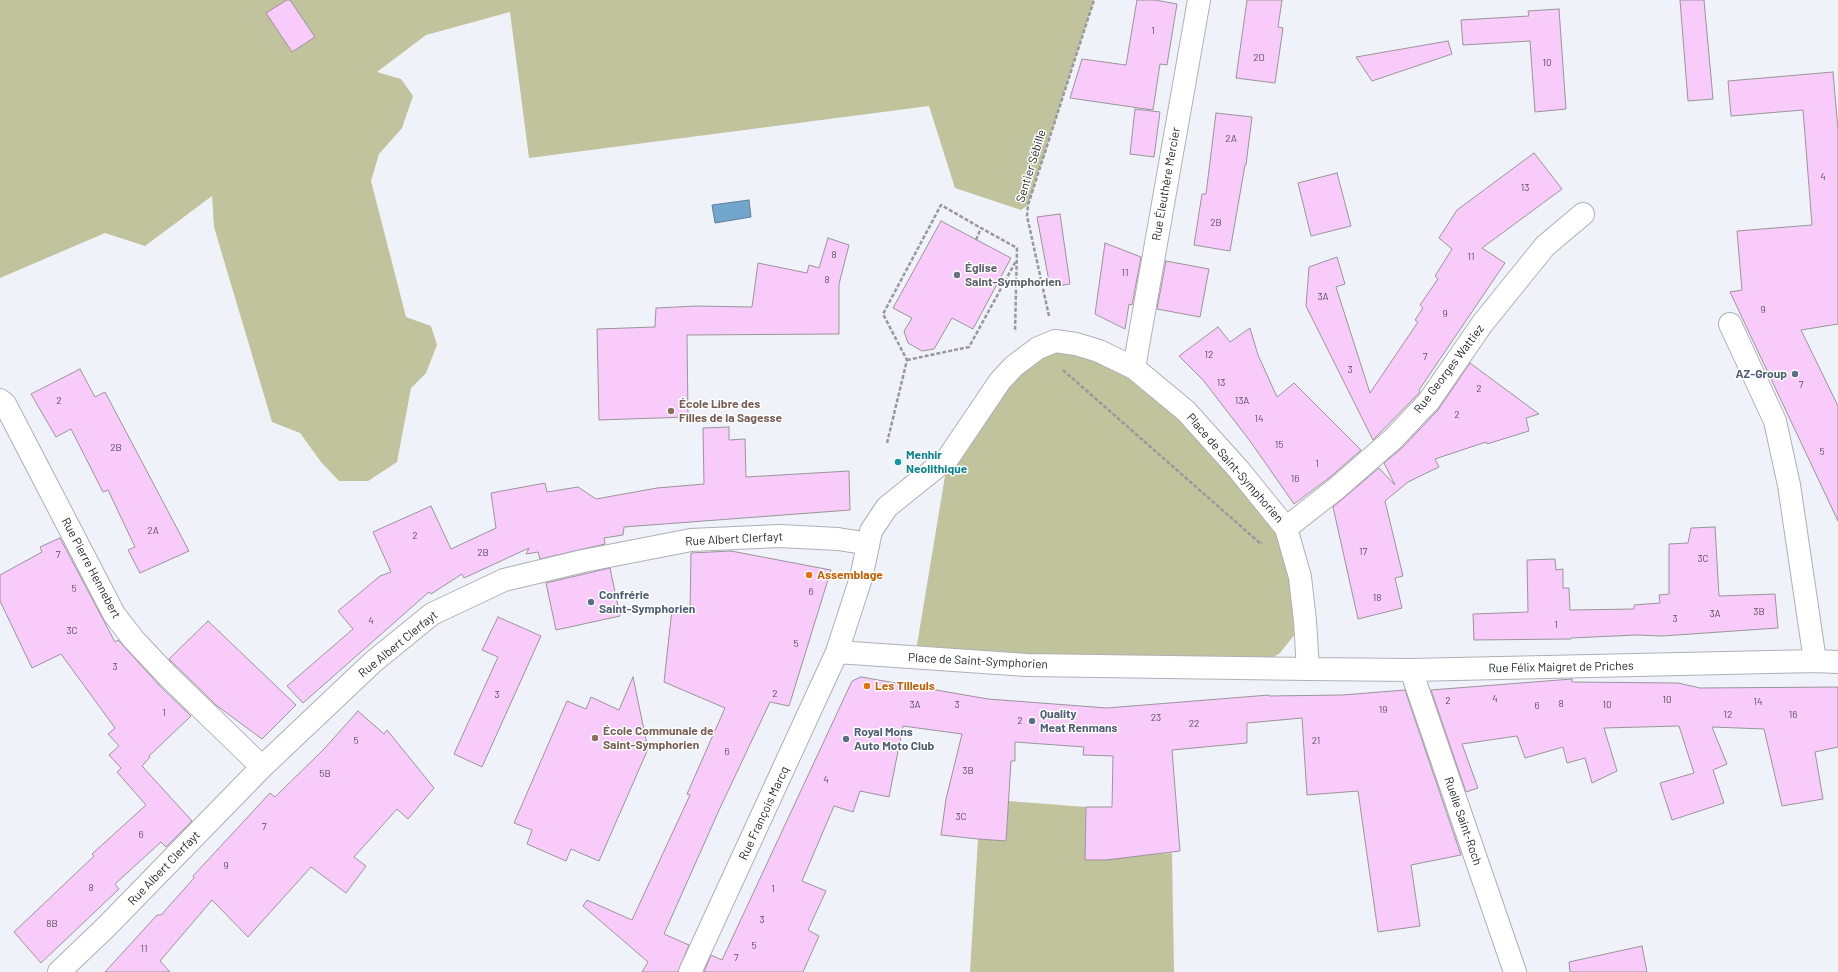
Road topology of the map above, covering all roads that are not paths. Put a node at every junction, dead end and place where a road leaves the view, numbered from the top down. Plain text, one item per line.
1 (1199, 0) edge
2 (1583, 214) dead end
3 (1730, 324) dead end
4 (1134, 368) junction
5 (0, 400) edge
6 (1286, 528) junction
7 (868, 546) junction
8 (837, 652) junction
9 (1814, 661) junction
10 (1838, 662) edge
11 (1308, 669) junction
12 (1411, 670) junction
13 (262, 767) junction
14 (59, 972) edge
15 (690, 972) edge
16 (1515, 972) edge

1 - 4 street, Rue Éleuthère Mercier
2 - 6 street, Rue Georges Wattiez
3 - 9 street
4 - 6 street, Place de Saint-Symphorien
4 - 7 street, Place de Saint-Symphorien
5 - 13 street, Rue Pierre Hennebert
6 - 11 street, Place de Saint-Symphorien
7 - 8 street
7 - 13 street, Rue Albert Clerfayt
8 - 11 street, Place de Saint-Symphorien
8 - 15 street, Rue François Marcq
9 - 10 street, Rue Félix Maigret de Priches
9 - 12 street, Rue Félix Maigret de Priches
11 - 12 street, Rue Félix Maigret de Priches
12 - 16 street, Ruelle Saint-Roch
13 - 14 street, Rue Albert Clerfayt

